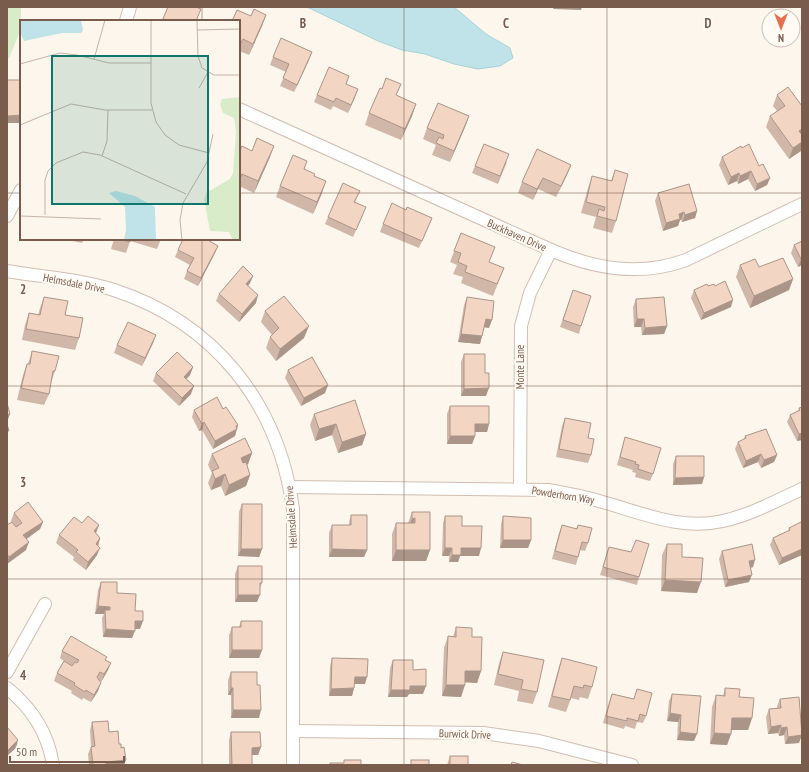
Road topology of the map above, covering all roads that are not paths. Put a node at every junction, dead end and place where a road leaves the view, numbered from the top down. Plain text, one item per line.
1 (130, 7) edge
2 (126, 20) edge
3 (240, 109) edge
4 (20, 192) edge
5 (802, 204) edge
6 (7, 216) edge
7 (551, 250) junction
8 (7, 271) edge
9 (290, 487) junction
10 (520, 489) junction
11 (802, 489) edge
12 (45, 604) dead end
13 (7, 672) edge
14 (7, 688) edge
15 (294, 731) junction
16 (588, 759) edge
17 (53, 765) edge
18 (294, 765) edge
19 (632, 765) edge

1 - 2 street
3 - 7 street, Buckhaven Drive
4 - 6 street
5 - 7 street, Buckhaven Drive
7 - 10 street, Monte Lane
8 - 9 street, Helmsdale Drive
9 - 10 street, Powderhorn Way
9 - 15 street, Helmsdale Drive
10 - 11 street, Powderhorn Way
12 - 13 street
14 - 17 street
15 - 16 street, Burwick Drive
15 - 18 street, Helmsdale Drive
16 - 19 street, Burwick Drive

